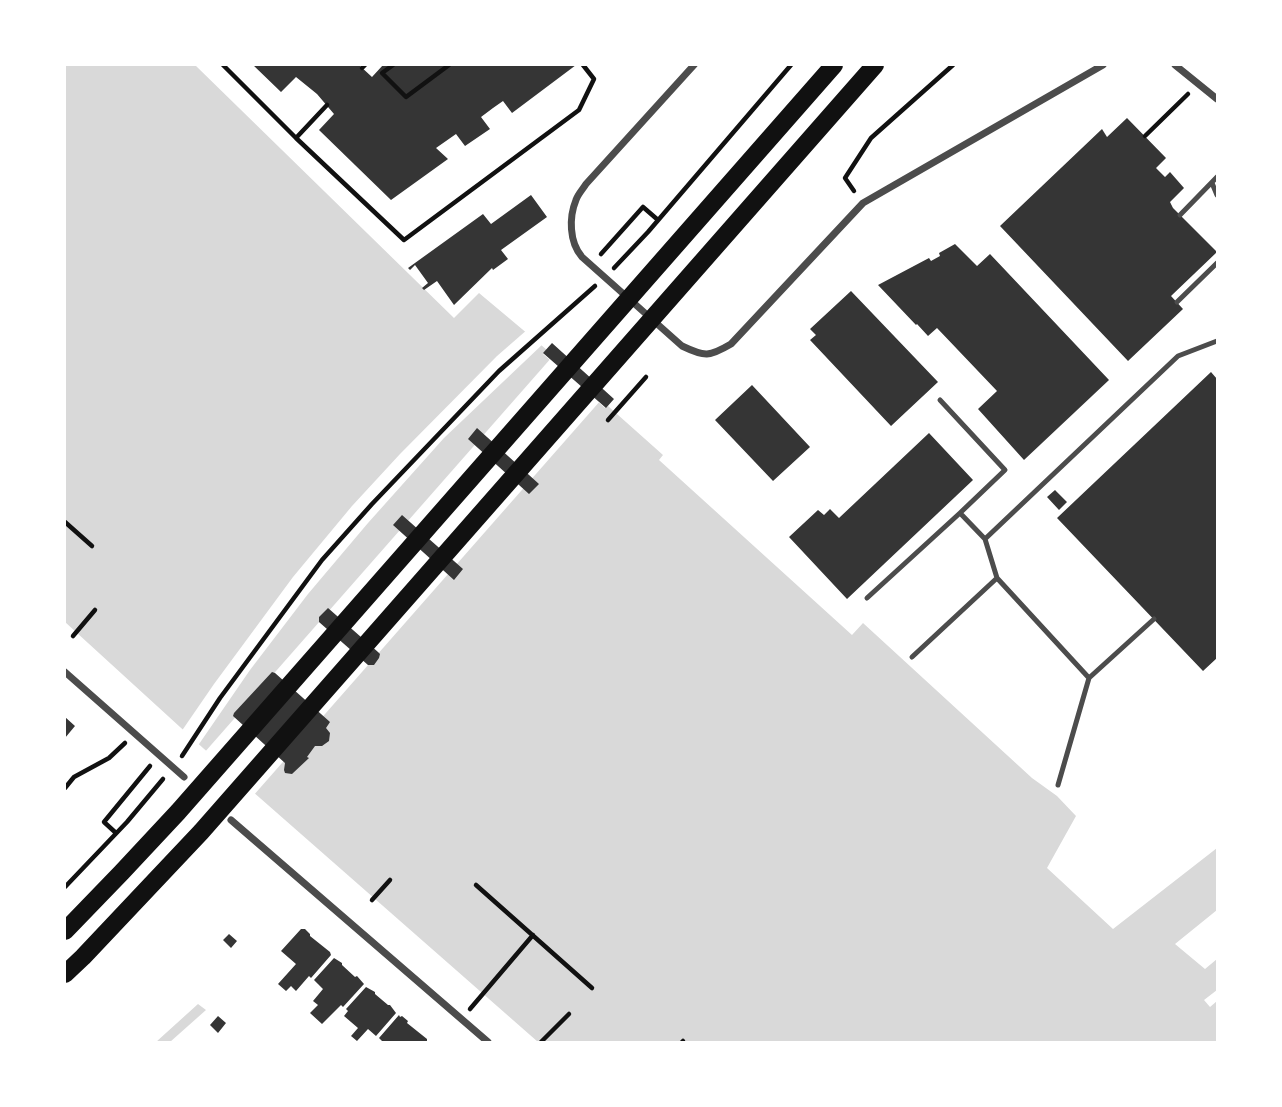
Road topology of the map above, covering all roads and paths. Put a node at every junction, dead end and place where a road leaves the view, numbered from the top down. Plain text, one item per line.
1 (223, 65) edge
2 (393, 65) edge
3 (449, 65) edge
4 (583, 65) edge
5 (694, 65) edge
6 (791, 65) edge
7 (834, 65) edge
8 (875, 65) edge
9 (953, 65) edge
10 (1103, 65) edge
11 (1175, 65) edge
12 (1198, 84) junction
13 (1217, 99) edge
14 (327, 105) dead end
15 (1145, 136) dead end
16 (296, 138) junction
17 (1217, 177) edge
18 (1212, 183) junction
19 (1217, 195) edge
20 (863, 203) junction
21 (1180, 215) dead end
22 (658, 220) junction
23 (613, 241) dead end
24 (1217, 263) edge
25 (609, 273) dead end
26 (600, 281) dead end
27 (1177, 302) dead end
28 (1217, 341) edge
29 (646, 377) dead end
30 (940, 400) dead end
31 (608, 420) dead end
32 (960, 513) junction
33 (65, 522) edge
34 (985, 538) junction
35 (92, 546) dead end
36 (997, 578) junction
37 (867, 598) dead end
38 (95, 610) dead end
39 (1154, 619) dead end
40 (73, 636) dead end
41 (912, 657) dead end
42 (65, 672) edge
43 (1089, 678) junction
44 (134, 732) junction
45 (159, 755) junction
46 (180, 759) dead end
47 (165, 778) dead end
48 (184, 778) dead end
49 (1058, 785) dead end
50 (65, 788) edge
51 (231, 820) dead end
52 (116, 833) junction
53 (390, 880) dead end
54 (476, 885) dead end
55 (65, 887) edge
56 (372, 900) dead end
57 (65, 931) edge
58 (533, 935) junction
59 (65, 974) edge
60 (593, 988) dead end
61 (569, 1014) dead end
62 (462, 1019) junction
63 (488, 1042) edge
64 (541, 1042) edge

1 - 16 path
2 - 3 path
4 - 16 path
5 - 20 street
6 - 22 path
7 - 57 main road
8 - 59 main road
9 - 20 path
10 - 20 street
11 - 12 street
12 - 13 street
12 - 15 path
14 - 16 path
17 - 18 lane
18 - 19 lane
18 - 21 lane
22 - 23 path
22 - 25 path
24 - 27 lane
26 - 46 path
28 - 34 lane
29 - 31 path
30 - 32 lane
32 - 34 lane
32 - 37 lane
33 - 35 path
34 - 36 lane
36 - 41 lane
36 - 43 lane
38 - 40 path
39 - 43 lane
42 - 44 street
43 - 49 lane
44 - 45 street
44 - 50 path
45 - 48 street
45 - 52 path
47 - 52 path
51 - 62 street
52 - 55 path
53 - 56 path
54 - 58 path
58 - 60 path
58 - 62 path
61 - 64 path
62 - 63 street

